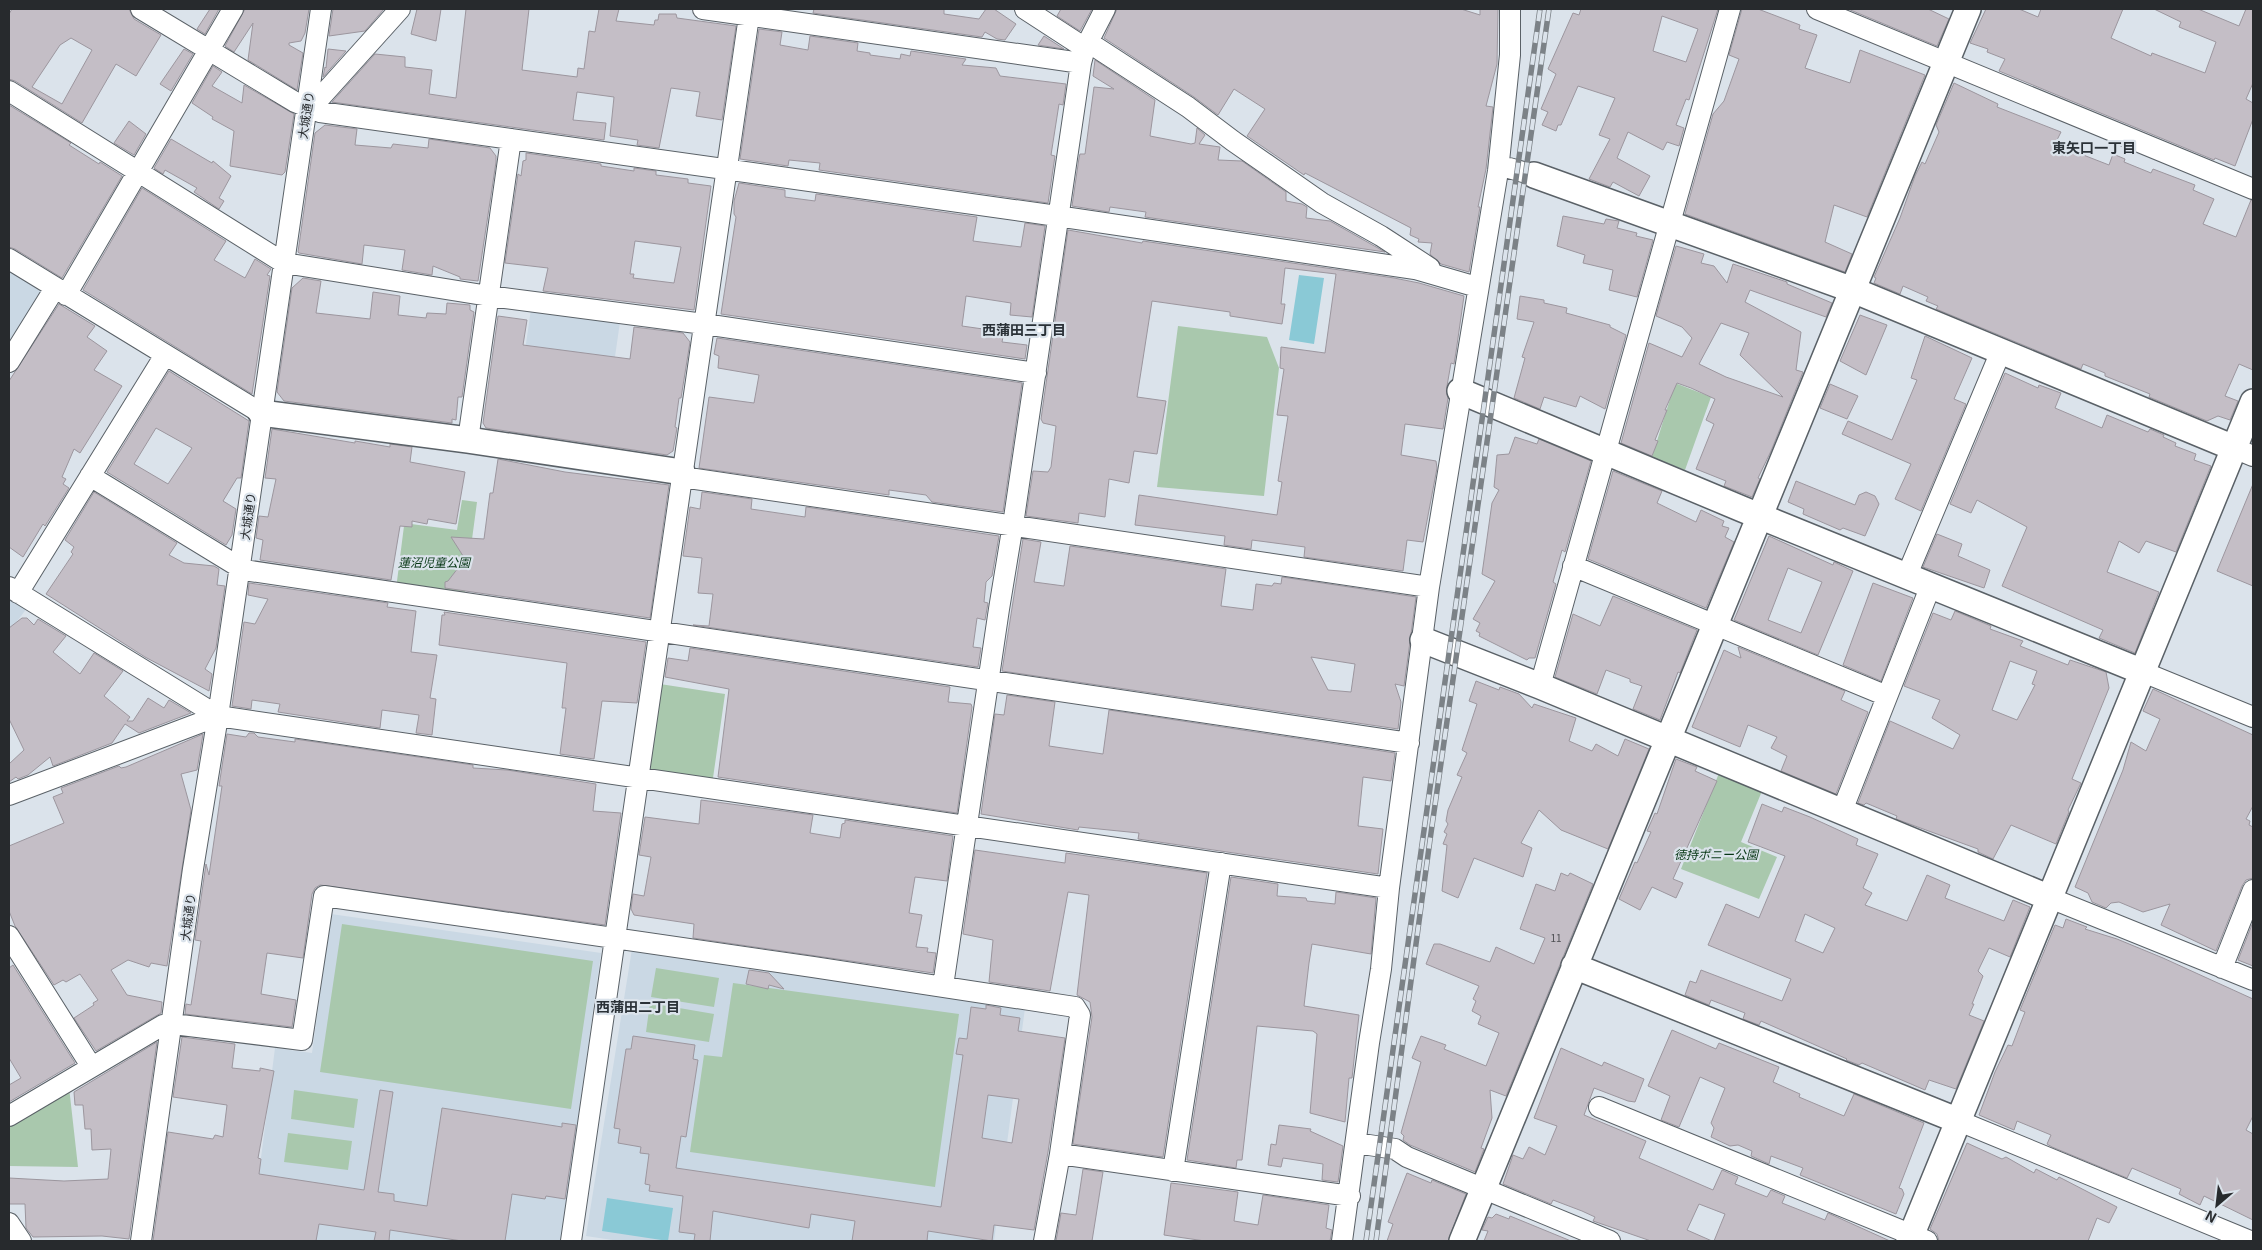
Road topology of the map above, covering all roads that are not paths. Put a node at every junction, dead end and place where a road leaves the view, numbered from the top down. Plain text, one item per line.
1 (142, 9) edge
2 (233, 9) edge
3 (321, 9) edge
4 (400, 9) edge
5 (704, 9) edge
6 (1025, 9) edge
7 (1105, 9) edge
8 (1510, 9) edge
9 (1730, 9) edge
10 (1817, 9) edge
11 (1968, 9) edge
12 (751, 12) edge
13 (209, 50) junction
14 (1084, 51) junction
15 (1947, 62) junction
16 (9, 91) edge
17 (308, 107) junction
18 (511, 139) junction
19 (1509, 168) dead end
20 (727, 170) junction
21 (137, 173) junction
22 (1534, 174) joint
23 (2253, 189) edge
24 (1059, 216) junction
25 (1669, 224) junction
26 (9, 259) edge
27 (284, 263) junction
28 (1444, 278) junction
29 (1477, 287) junction
30 (1853, 290) junction
31 (61, 291) junction
32 (489, 296) junction
33 (704, 324) junction
34 (2001, 351) junction
35 (165, 355) junction
36 (9, 362) edge
37 (1036, 373) junction
38 (1460, 391) junction
39 (2253, 402) edge
40 (262, 413) junction
41 (468, 440) junction
42 (1605, 452) junction
43 (2244, 452) edge
44 (682, 474) junction
45 (90, 476) junction
46 (1760, 516) junction
47 (1013, 527) junction
48 (1573, 566) junction
49 (240, 568) junction
50 (1907, 575) junction
51 (1931, 585) junction
52 (1429, 587) junction
53 (13, 590) edge
54 (1716, 625) junction
55 (660, 632) junction
56 (1423, 640) junction
57 (2143, 672) junction
58 (988, 682) junction
59 (1540, 686) junction
60 (1887, 696) junction
61 (218, 716) junction
62 (2253, 717) edge
63 (1669, 741) junction
64 (1409, 743) junction
65 (639, 778) junction
66 (9, 796) edge
67 (1842, 811) junction
68 (966, 826) junction
69 (1221, 863) junction
70 (1389, 888) junction
71 (2253, 890) edge
72 (2050, 898) junction
73 (9, 936) edge
74 (615, 939) junction
75 (1574, 966) junction
76 (2222, 968) junction
77 (2253, 980) edge
78 (943, 986) junction
79 (173, 1024) junction
80 (91, 1066) junction
81 (1599, 1107) dead end
82 (9, 1116) edge
83 (1958, 1122) junction
84 (1356, 1143) junction
85 (1060, 1154) junction
86 (1173, 1171) junction
87 (1484, 1190) junction
88 (1350, 1196) junction
89 (9, 1223) edge
90 (1916, 1239) edge
91 (20, 1241) edge
92 (141, 1241) edge
93 (571, 1241) edge
94 (1044, 1241) edge
95 (1342, 1241) edge
96 (1462, 1241) edge
97 (1610, 1241) edge
98 (2250, 1241) edge

1 - 13 street
2 - 13 street
3 - 17 street, 大城通り
4 - 17 street
5 - 12 street
6 - 14 street
7 - 14 street
8 - 29 street
9 - 25 street
10 - 15 street
11 - 15 street
12 - 14 street
12 - 20 street
13 - 17 street
13 - 21 street
14 - 24 street
14 - 28 street
15 - 23 street
15 - 30 street
16 - 21 street
17 - 18 street
17 - 27 street, 大城通り
18 - 20 street
18 - 32 street
19 - 22 street
20 - 24 street
20 - 33 street
21 - 27 street
21 - 31 street
22 - 25 street
24 - 28 street
24 - 37 street
25 - 30 street
25 - 42 street
26 - 31 street
27 - 32 street
27 - 40 street, 大城通り
28 - 29 street
29 - 38 street
30 - 34 street
30 - 46 street
31 - 35 street
31 - 36 street
32 - 33 street
32 - 41 street
33 - 37 street
33 - 44 street
34 - 43 street
34 - 50 street
35 - 40 street
35 - 45 street
37 - 47 street
38 - 42 street
38 - 52 street
39 - 43 street
40 - 41 street
40 - 49 street, 大城通り
41 - 44 street
42 - 46 street
42 - 48 street
43 - 57 street
44 - 47 street
44 - 55 street
45 - 49 street
45 - 53 street
46 - 50 street
46 - 54 street
47 - 52 street
47 - 58 street
48 - 54 street
48 - 59 street
49 - 55 street
49 - 61 street, 大城通り
50 - 51 street
51 - 57 street
51 - 60 street
52 - 56 street
53 - 61 street
54 - 60 street
54 - 63 street
55 - 58 street
55 - 65 street
56 - 59 street
56 - 64 street
57 - 62 street
57 - 72 street
58 - 64 street
58 - 68 street
59 - 63 street
60 - 67 street
61 - 65 street
61 - 66 street
61 - 79 street, 大城通り
63 - 67 street
63 - 75 street
64 - 70 street
65 - 68 street
65 - 74 street
67 - 72 street
68 - 69 street
68 - 78 street
69 - 70 street
69 - 86 street
70 - 84 street
71 - 76 street
72 - 76 street
72 - 83 street
73 - 80 street
74 - 78 street
74 - 79 street
74 - 93 street
75 - 83 street
75 - 87 street
76 - 77 street
78 - 85 street
79 - 80 street
79 - 92 street, 大城通り
80 - 82 street
81 - 90 street
83 - 90 street
83 - 98 street
84 - 87 street
84 - 88 street
85 - 86 street
85 - 94 street
86 - 88 street
87 - 96 street
87 - 97 street
88 - 95 street
89 - 91 street

